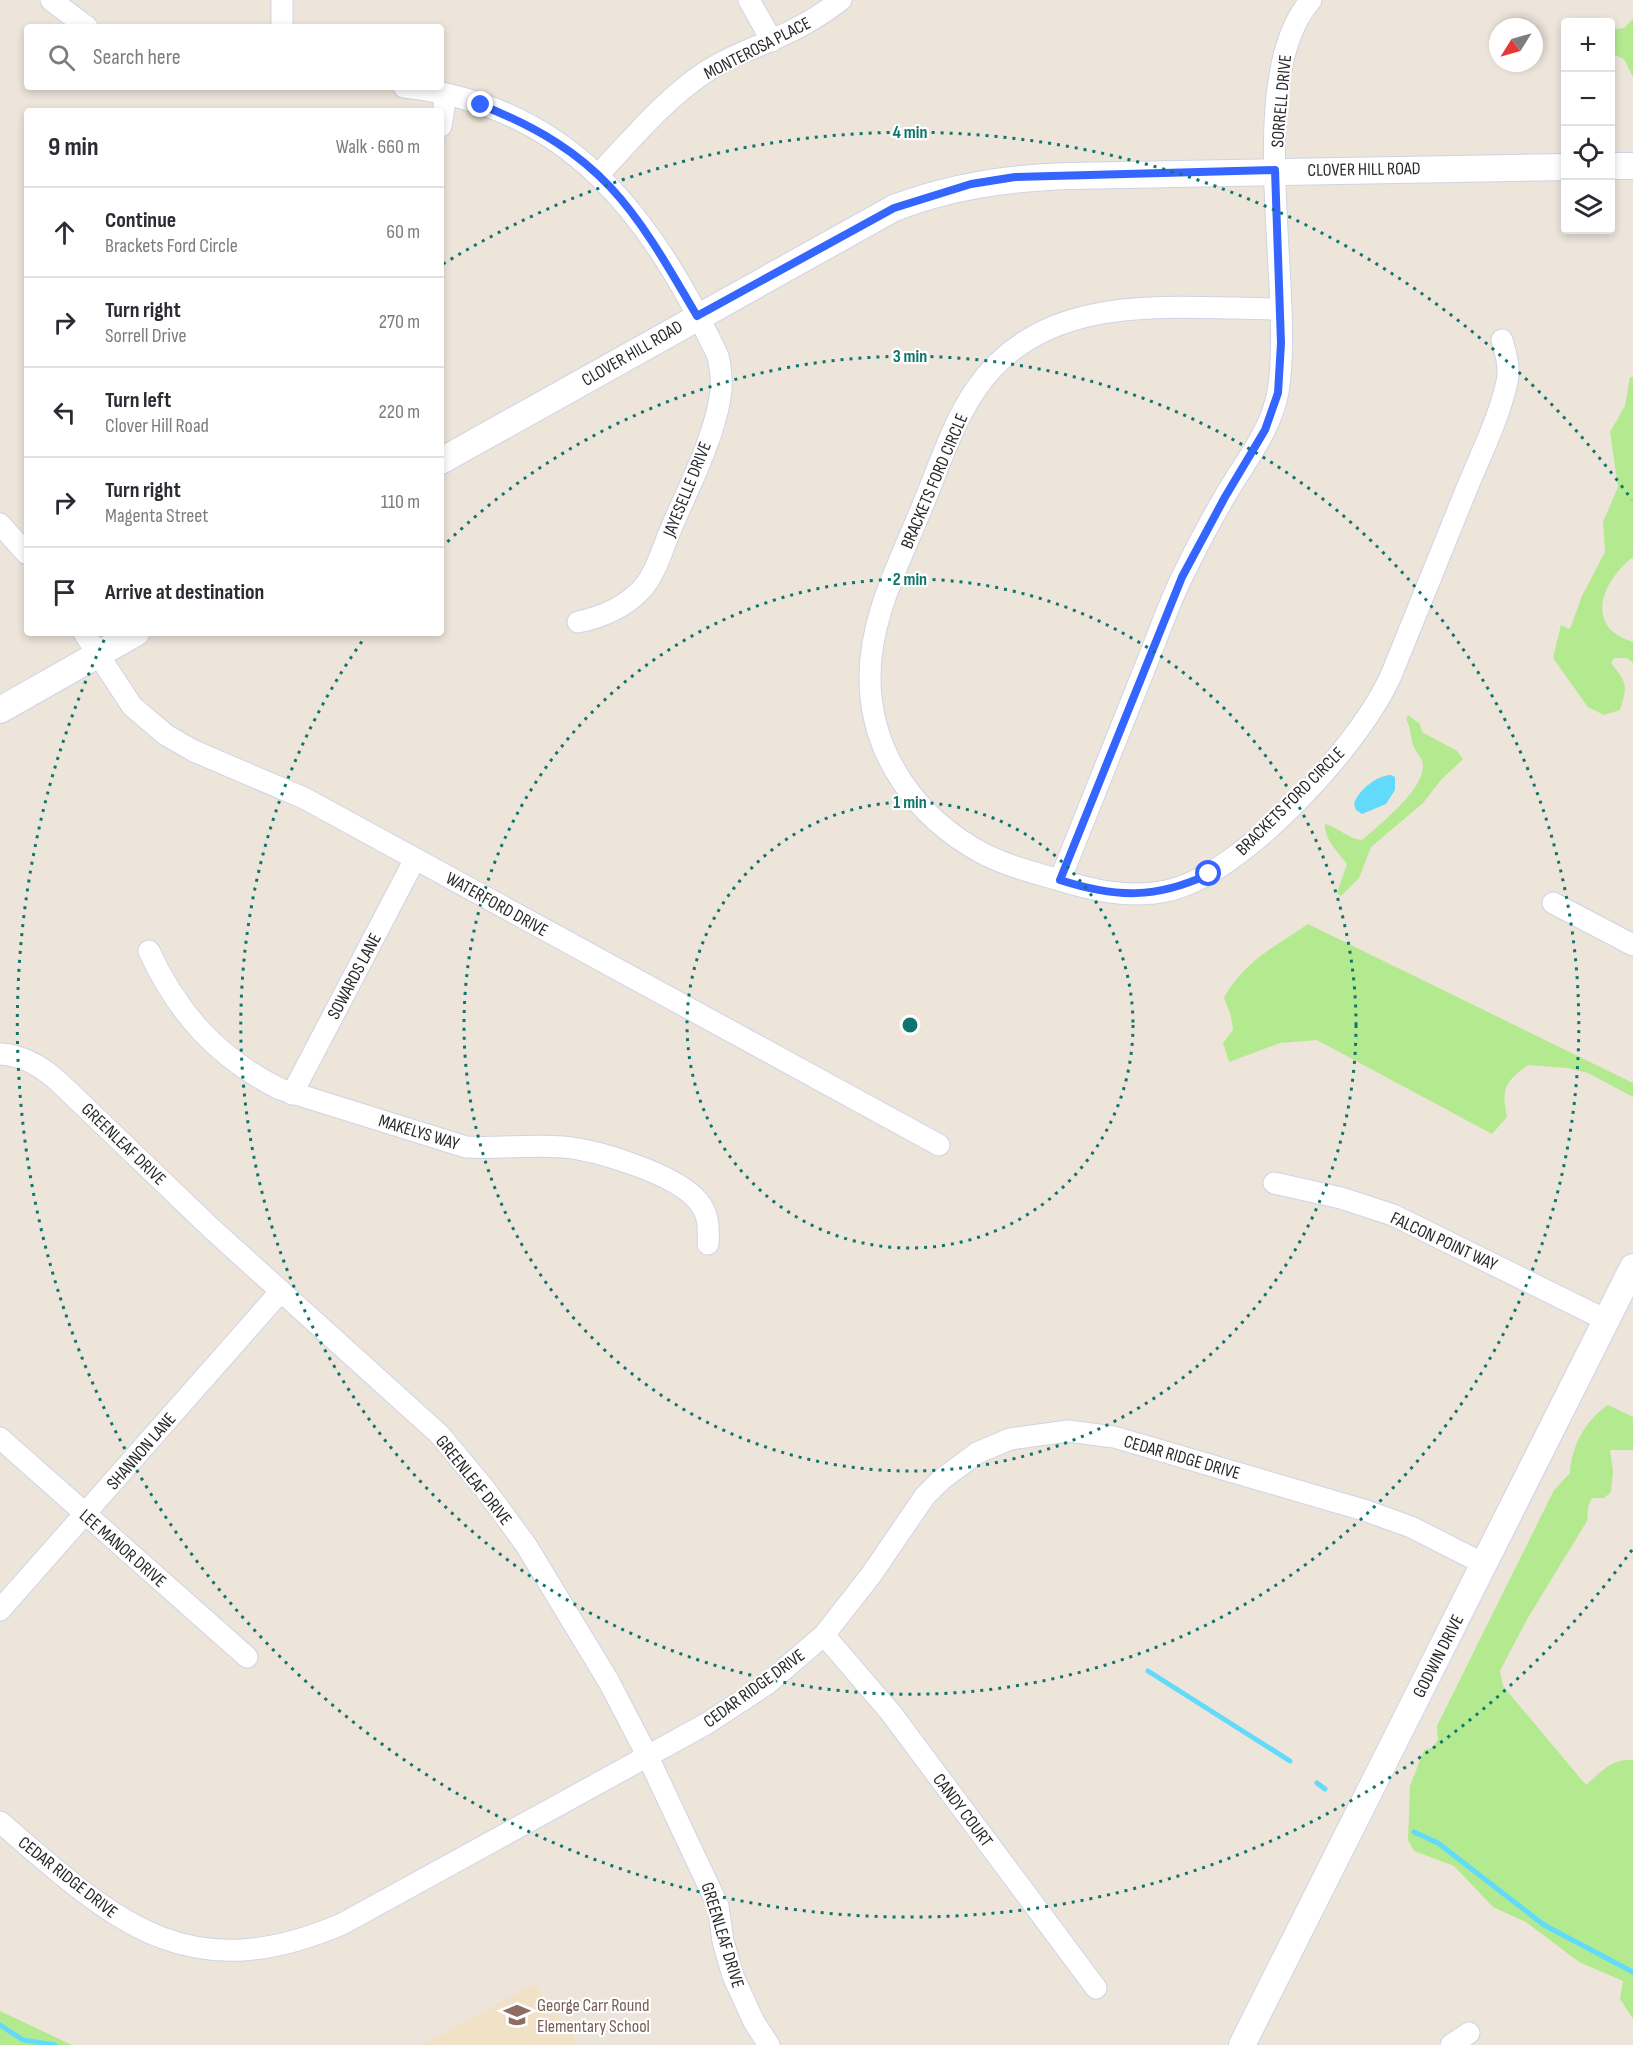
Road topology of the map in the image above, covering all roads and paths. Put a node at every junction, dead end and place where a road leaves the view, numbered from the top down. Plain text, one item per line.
1 (51, 0) edge
2 (282, 0) edge
3 (749, 0) edge
4 (841, 0) edge
5 (1311, 0) edge
6 (83, 24) edge
7 (282, 24) edge
8 (772, 41) junction
9 (420, 90) edge
10 (446, 95) junction
11 (444, 108) edge
12 (1561, 166) edge
13 (1615, 166) edge
14 (1633, 166) edge
15 (1275, 170) junction
16 (599, 174) junction
17 (1280, 309) junction
18 (697, 316) junction
19 (1502, 340) dead end
20 (444, 459) edge
21 (0, 524) edge
22 (24, 551) edge
23 (578, 622) dead end
24 (86, 636) edge
25 (131, 636) edge
26 (98, 654) junction
27 (0, 710) edge
28 (415, 859) junction
29 (1060, 880) junction
30 (1553, 903) dead end
31 (1633, 945) edge
32 (148, 951) dead end
33 (0, 1054) edge
34 (292, 1094) junction
35 (939, 1145) dead end
36 (1274, 1183) dead end
37 (708, 1244) dead end
38 (1633, 1267) edge
39 (281, 1291) junction
40 (1606, 1320) junction
41 (0, 1438) edge
42 (85, 1514) junction
43 (1484, 1564) junction
44 (0, 1610) edge
45 (824, 1635) junction
46 (247, 1657) dead end
47 (648, 1757) junction
48 (0, 1822) edge
49 (1096, 1988) dead end
50 (769, 2045) edge
51 (1242, 2045) edge

1 - 6 street
2 - 7 street
3 - 8 street
4 - 8 street, MONTEROSA PLACE
5 - 15 street, SORRELL DRIVE
8 - 16 street, MONTEROSA PLACE
9 - 10 street, JAYESELLE DRIVE
10 - 11 street
10 - 16 street, JAYESELLE DRIVE
12 - 15 street, CLOVER HILL ROAD
13 - 14 street
15 - 17 street, SORRELL DRIVE
15 - 18 street, CLOVER HILL ROAD
16 - 18 street, JAYESELLE DRIVE
17 - 29 street, SORRELL DRIVE
17 - 29 street, BRACKETS FORD CIRCLE
18 - 20 street, CLOVER HILL ROAD
18 - 23 street, JAYESELLE DRIVE
19 - 29 street, BRACKETS FORD CIRCLE
21 - 22 street
24 - 26 street, WATERFORD DRIVE
25 - 26 street
26 - 27 street
26 - 28 street, WATERFORD DRIVE
28 - 34 street, SOWARDS LANE
28 - 35 street, WATERFORD DRIVE
30 - 31 street
32 - 34 street, MAKELYS WAY
33 - 39 street, GREENLEAF DRIVE
34 - 37 street, MAKELYS WAY
36 - 40 street, FALCON POINT WAY
38 - 40 street, GODWIN DRIVE
39 - 42 street, SHANNON LANE
39 - 47 street, GREENLEAF DRIVE
40 - 43 street, GODWIN DRIVE
41 - 42 street, LEE MANOR DRIVE
42 - 44 street, SHANNON LANE
42 - 46 street, LEE MANOR DRIVE
43 - 45 street, CEDAR RIDGE DRIVE
43 - 51 street, GODWIN DRIVE
45 - 47 street, CEDAR RIDGE DRIVE
45 - 49 street, CANDY COURT
47 - 48 street, CEDAR RIDGE DRIVE
47 - 50 street, GREENLEAF DRIVE

